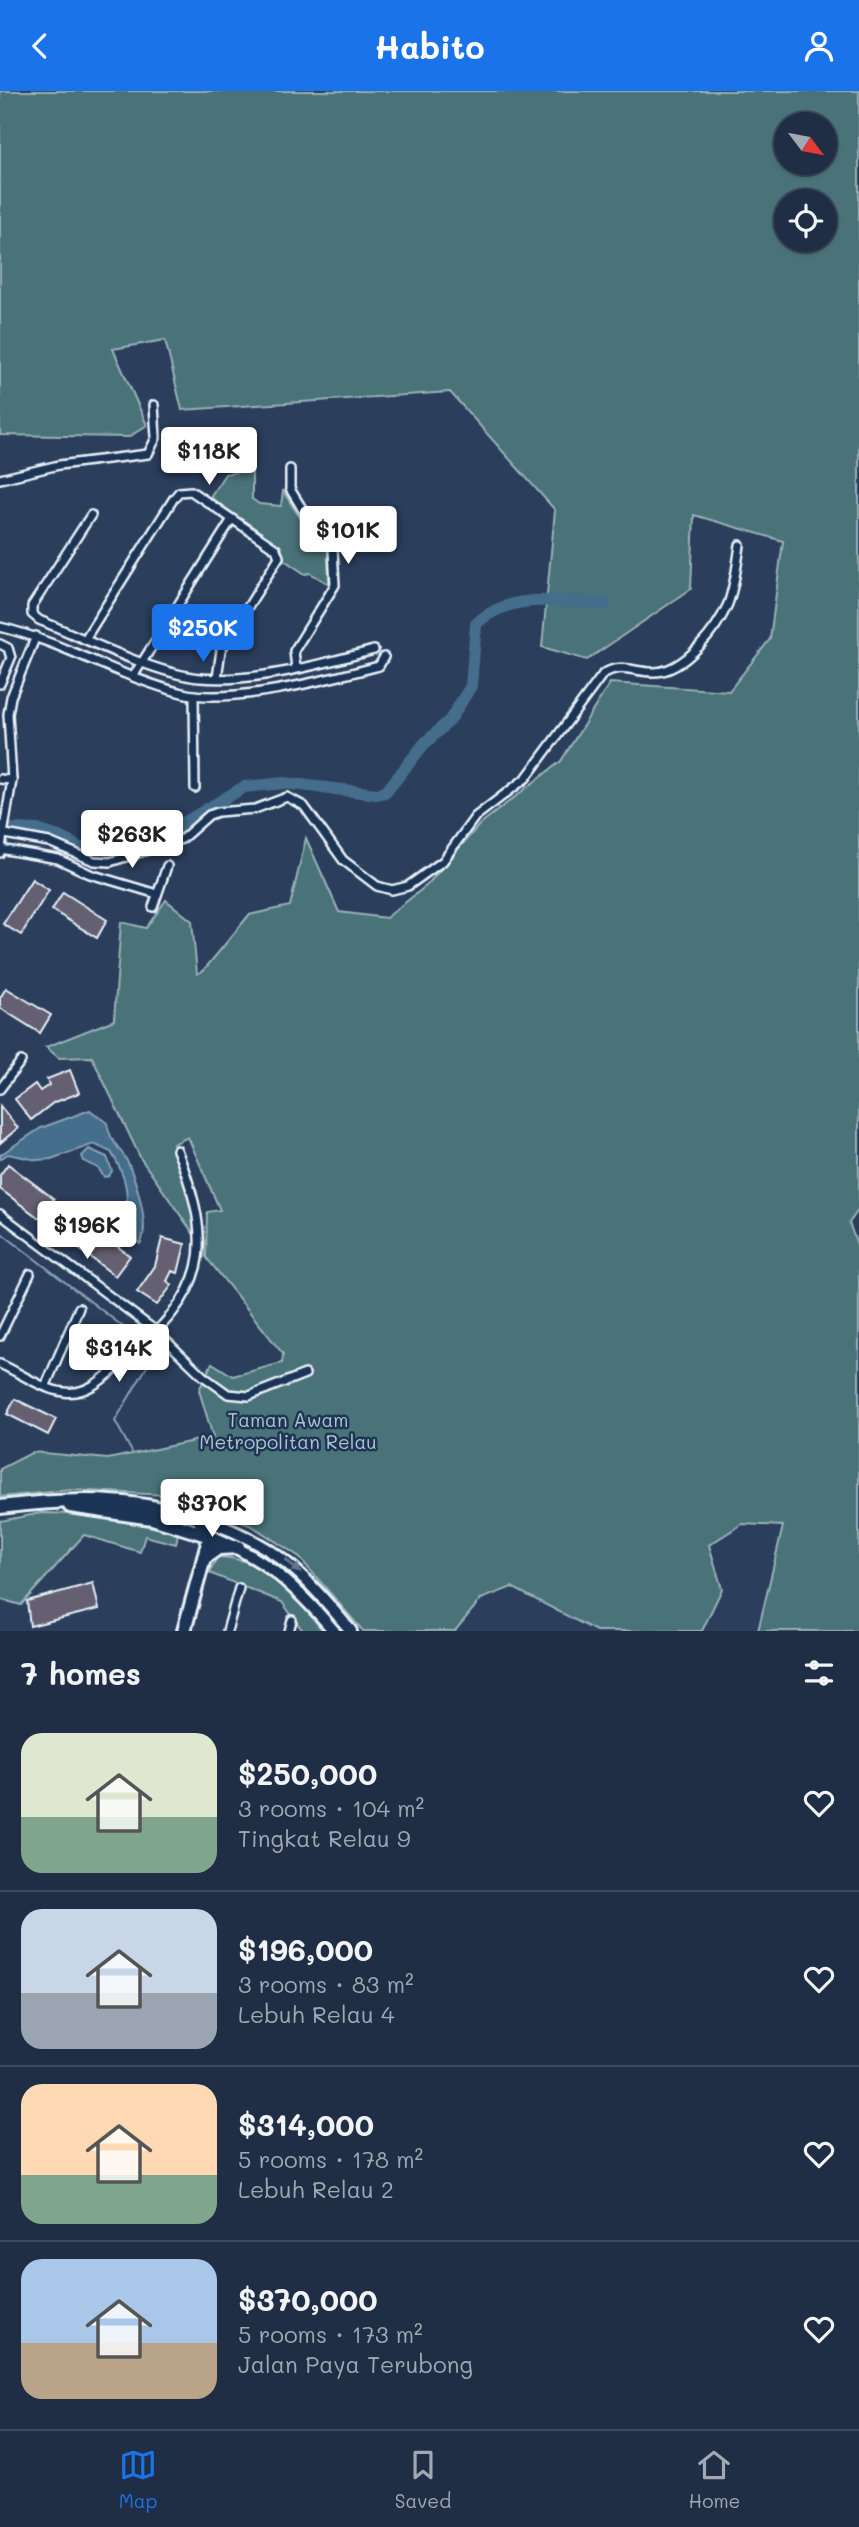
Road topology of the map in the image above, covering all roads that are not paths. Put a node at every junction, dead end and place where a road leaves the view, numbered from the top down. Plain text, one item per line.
1 (154, 404) dead end
2 (290, 469) dead end
3 (0, 479) edge
4 (91, 515) dead end
5 (232, 519) junction
6 (740, 545) dead end
7 (0, 627) edge
8 (36, 636) junction
9 (85, 639) junction
10 (2, 645) edge
11 (374, 650) dead end
12 (384, 657) dead end
13 (143, 661) junction
14 (296, 668) junction
15 (134, 675) junction
16 (218, 678) junction
17 (0, 684) edge
18 (194, 695) junction
19 (0, 779) edge
20 (12, 780) junction
21 (195, 788) dead end
22 (5, 834) junction
23 (1, 850) edge
24 (167, 866) dead end
25 (157, 894) junction
26 (153, 907) dead end
27 (21, 1061) dead end
28 (0, 1089) edge
29 (177, 1150) dead end
30 (0, 1214) edge
31 (30, 1274) dead end
32 (79, 1308) dead end
33 (156, 1331) junction
34 (0, 1336) edge
35 (0, 1364) edge
36 (305, 1374) dead end
37 (46, 1385) junction
38 (50, 1501) junction
39 (0, 1507) edge
40 (198, 1518) junction
41 (183, 1526) junction
42 (235, 1531) junction
43 (210, 1536) junction
44 (238, 1547) junction
45 (204, 1558) junction
46 (239, 1588) dead end
47 (292, 1620) dead end
48 (184, 1631) edge
49 (227, 1631) edge
50 (289, 1631) edge
51 (334, 1631) edge
52 (351, 1631) edge

1 - 3 street
2 - 14 street
4 - 9 street
5 - 9 street
5 - 13 street
5 - 16 street
6 - 22 street
7 - 8 street
8 - 15 street
8 - 20 street
9 - 13 street
10 - 17 street
11 - 14 street
12 - 18 street
13 - 15 street
13 - 16 street
14 - 16 street
15 - 18 street
18 - 21 street
19 - 20 street
20 - 22 street
22 - 23 street
23 - 25 street
24 - 25 street
25 - 26 street
27 - 28 street
29 - 33 street
30 - 33 street
31 - 34 street
32 - 37 street
33 - 36 street
33 - 37 street
35 - 37 street
38 - 39 main road
38 - 40 main road
38 - 41 main road
40 - 42 main road
40 - 43 main road
41 - 43 main road
41 - 45 main road
42 - 43 main road
42 -> 52 main road
43 - 44 main road
43 - 45 main road
44 - 45 main road
44 - 51 main road
45 - 48 main road
46 - 49 street
47 - 50 street

